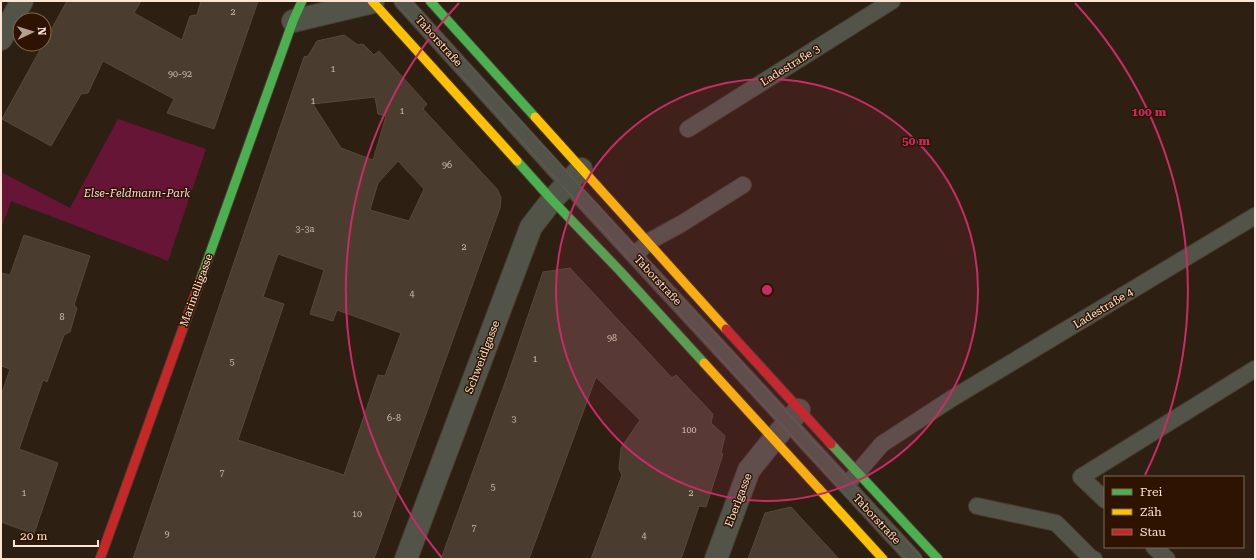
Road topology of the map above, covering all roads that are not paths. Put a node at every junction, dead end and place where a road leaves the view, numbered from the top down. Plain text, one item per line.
1 (22, 1) edge
2 (302, 1) edge
3 (373, 1) edge
4 (402, 1) edge
5 (430, 1) edge
6 (892, 1) edge
7 (293, 21) junction
8 (1, 39) edge
9 (688, 129) dead end
10 (574, 176) junction
11 (743, 185) dead end
12 (552, 200) junction
13 (1255, 216) edge
14 (648, 242) junction
15 (635, 256) junction
16 (620, 271) junction
17 (1255, 369) edge
18 (794, 416) junction
19 (774, 439) junction
20 (858, 472) junction
21 (846, 486) junction
22 (1104, 499) edge
23 (832, 503) junction
24 (977, 506) dead end
25 (1155, 548) edge
26 (100, 559) edge
27 (406, 559) edge
28 (716, 559) edge
29 (883, 559) edge
30 (914, 559) edge
31 (938, 559) edge
32 (1094, 559) edge
33 (1167, 559) edge

1 - 8 street
2 - 7 main road, Marinelligasse
3 - 7 street
3 - 12 main road, Taborstraße
4 - 10 lane, Taborstraße
5 - 10 main road, Taborstraße
6 - 9 lane, Ladestraße 3
7 - 26 main road, Marinelligasse
10 - 12 street, Schweidlgasse
10 - 14 main road, Taborstraße
10 - 15 lane, Taborstraße
11 - 14 lane
12 - 16 main road, Taborstraße
12 - 27 street, Schweidlgasse
13 - 20 lane, Ladestraße 4
14 - 15 lane
14 - 18 main road, Taborstraße
15 - 16 lane
15 - 18 lane, Taborstraße
16 - 19 main road, Taborstraße
17 - 22 lane
18 - 19 street, Eberlgasse
18 - 20 main road, Taborstraße
18 - 21 lane, Taborstraße
19 - 23 main road, Taborstraße
19 - 28 street, Eberlgasse
20 - 21 lane, Ladestraße 4
20 - 31 main road, Taborstraße
21 - 23 lane, Ladestraße 4
21 - 30 lane, Taborstraße
23 - 29 main road, Taborstraße
24 - 32 lane
25 - 33 lane

